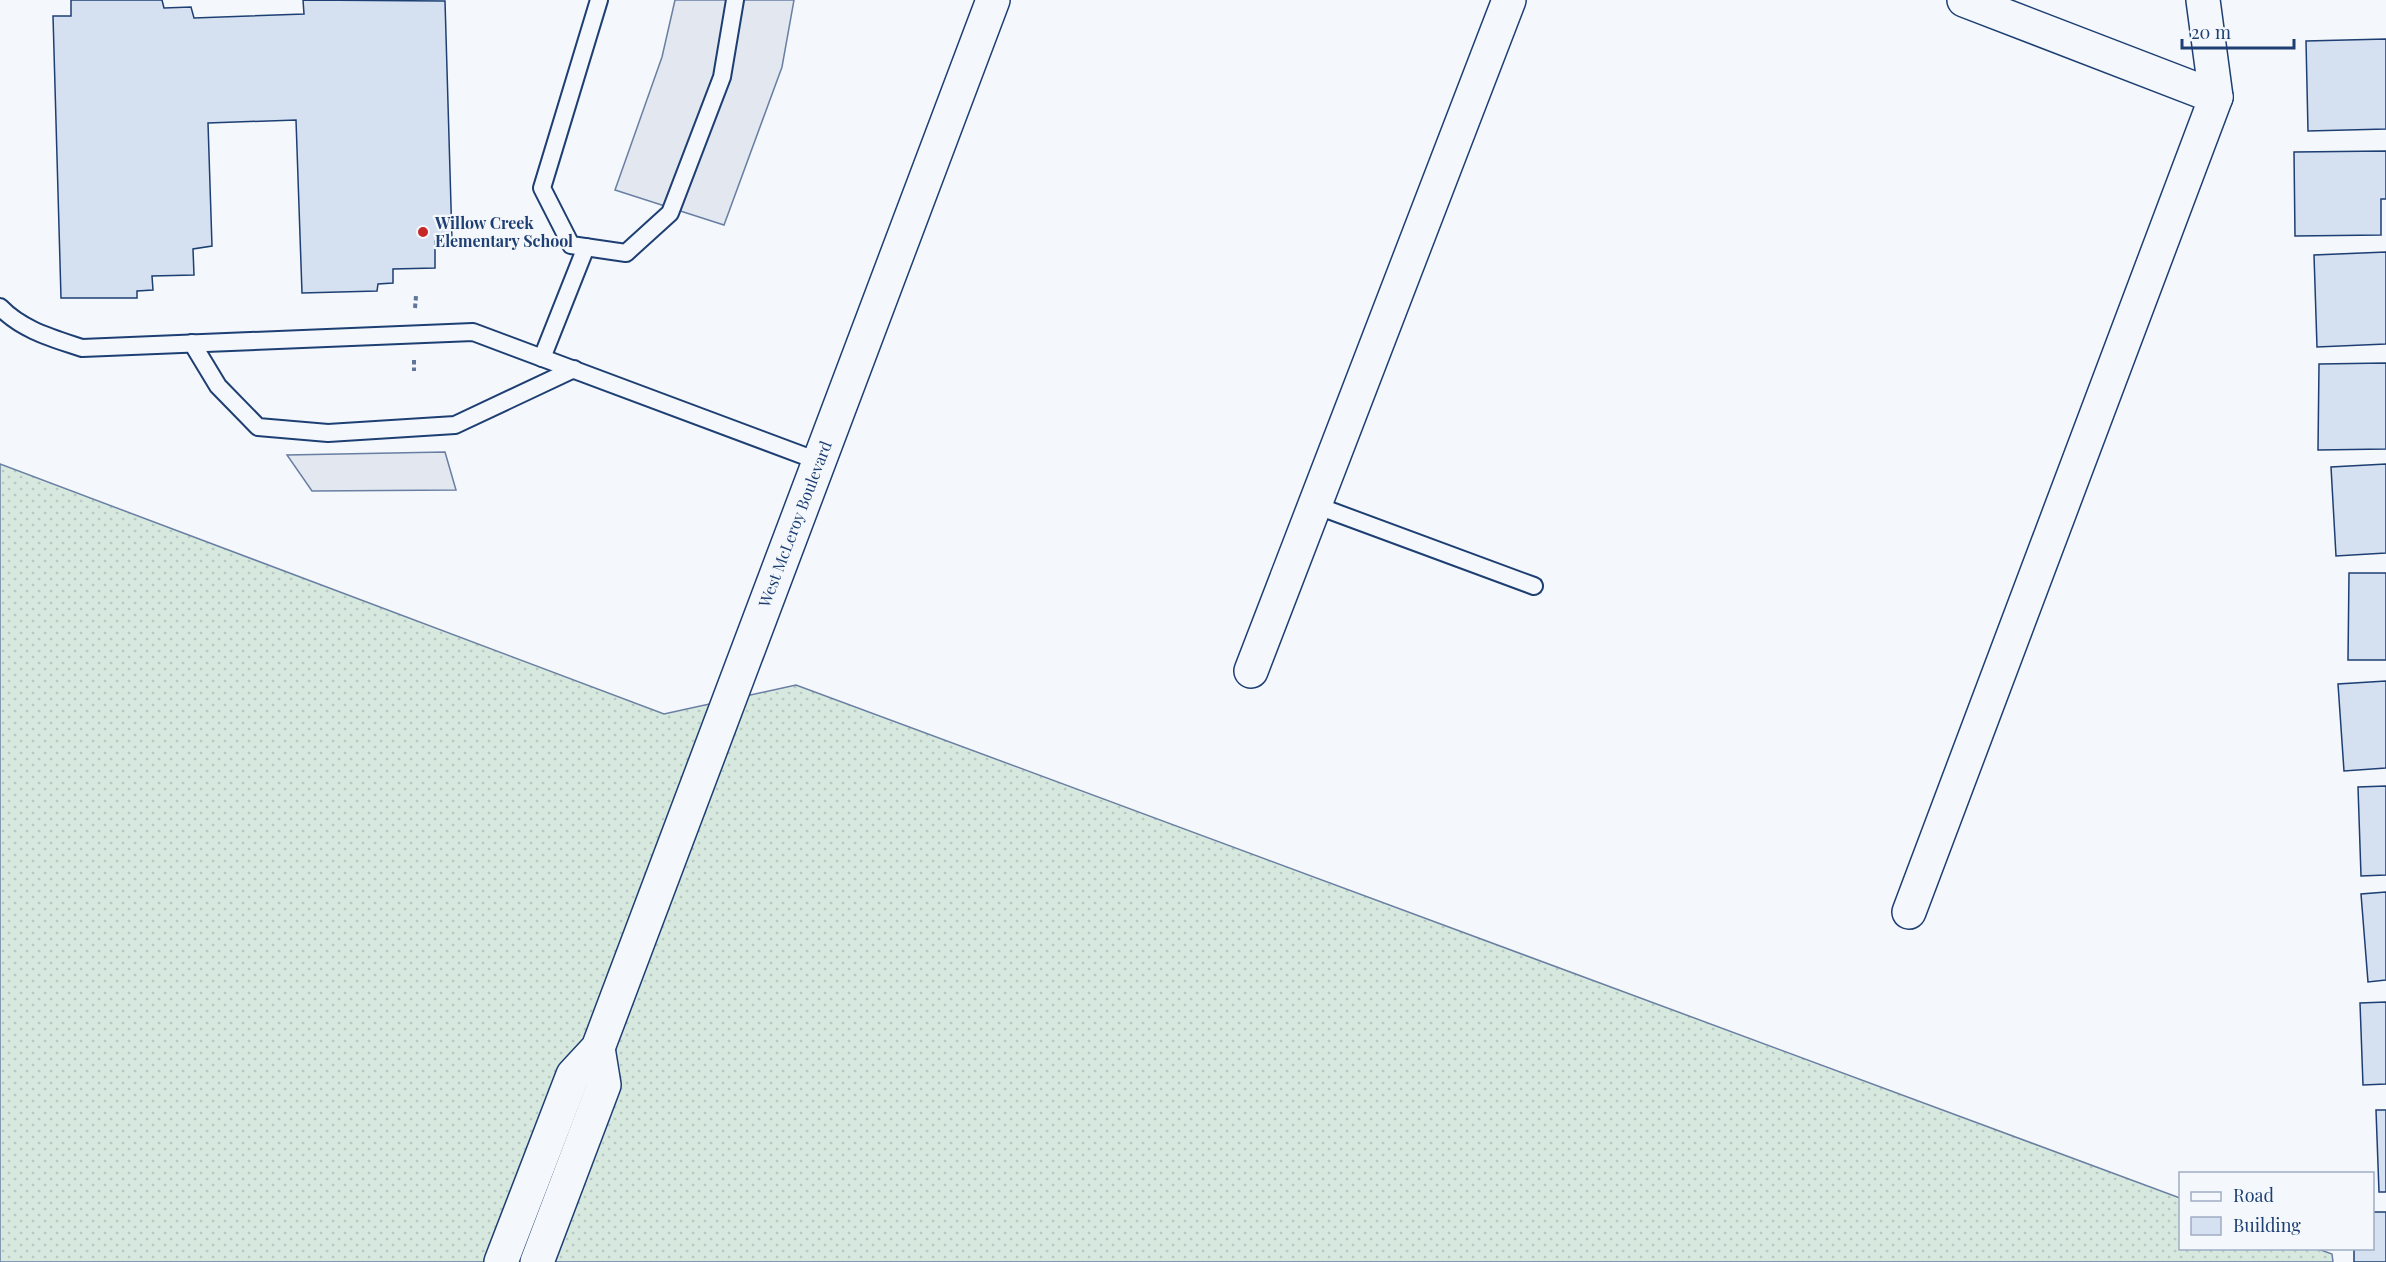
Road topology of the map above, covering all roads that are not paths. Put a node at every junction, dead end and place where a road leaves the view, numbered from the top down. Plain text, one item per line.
1 (599, 0) edge
2 (735, 0) edge
3 (993, 0) edge
4 (1509, 0) edge
5 (1964, 0) edge
6 (2203, 0) edge
7 (2216, 97) junction
8 (586, 247) junction
9 (0, 307) edge
10 (192, 343) junction
11 (542, 358) junction
12 (574, 369) junction
13 (818, 461) junction
14 (1315, 504) junction
15 (1534, 585) dead end
16 (1251, 671) dead end
17 (1909, 912) dead end
18 (598, 1048) junction
19 (501, 1262) edge
20 (537, 1262) edge

1 - 8 lane
2 - 8 lane
3 - 13 street, West McLeroy Boulevard
4 - 14 street
5 - 7 street
6 - 7 street
7 - 17 street
8 - 11 lane
9 - 10 lane
10 - 11 lane
10 - 12 lane
11 - 12 lane
12 - 13 lane
13 - 18 street, West McLeroy Boulevard
14 - 15 lane
14 - 16 street
18 - 19 street, West McLeroy Boulevard
18 - 20 street, West McLeroy Boulevard

